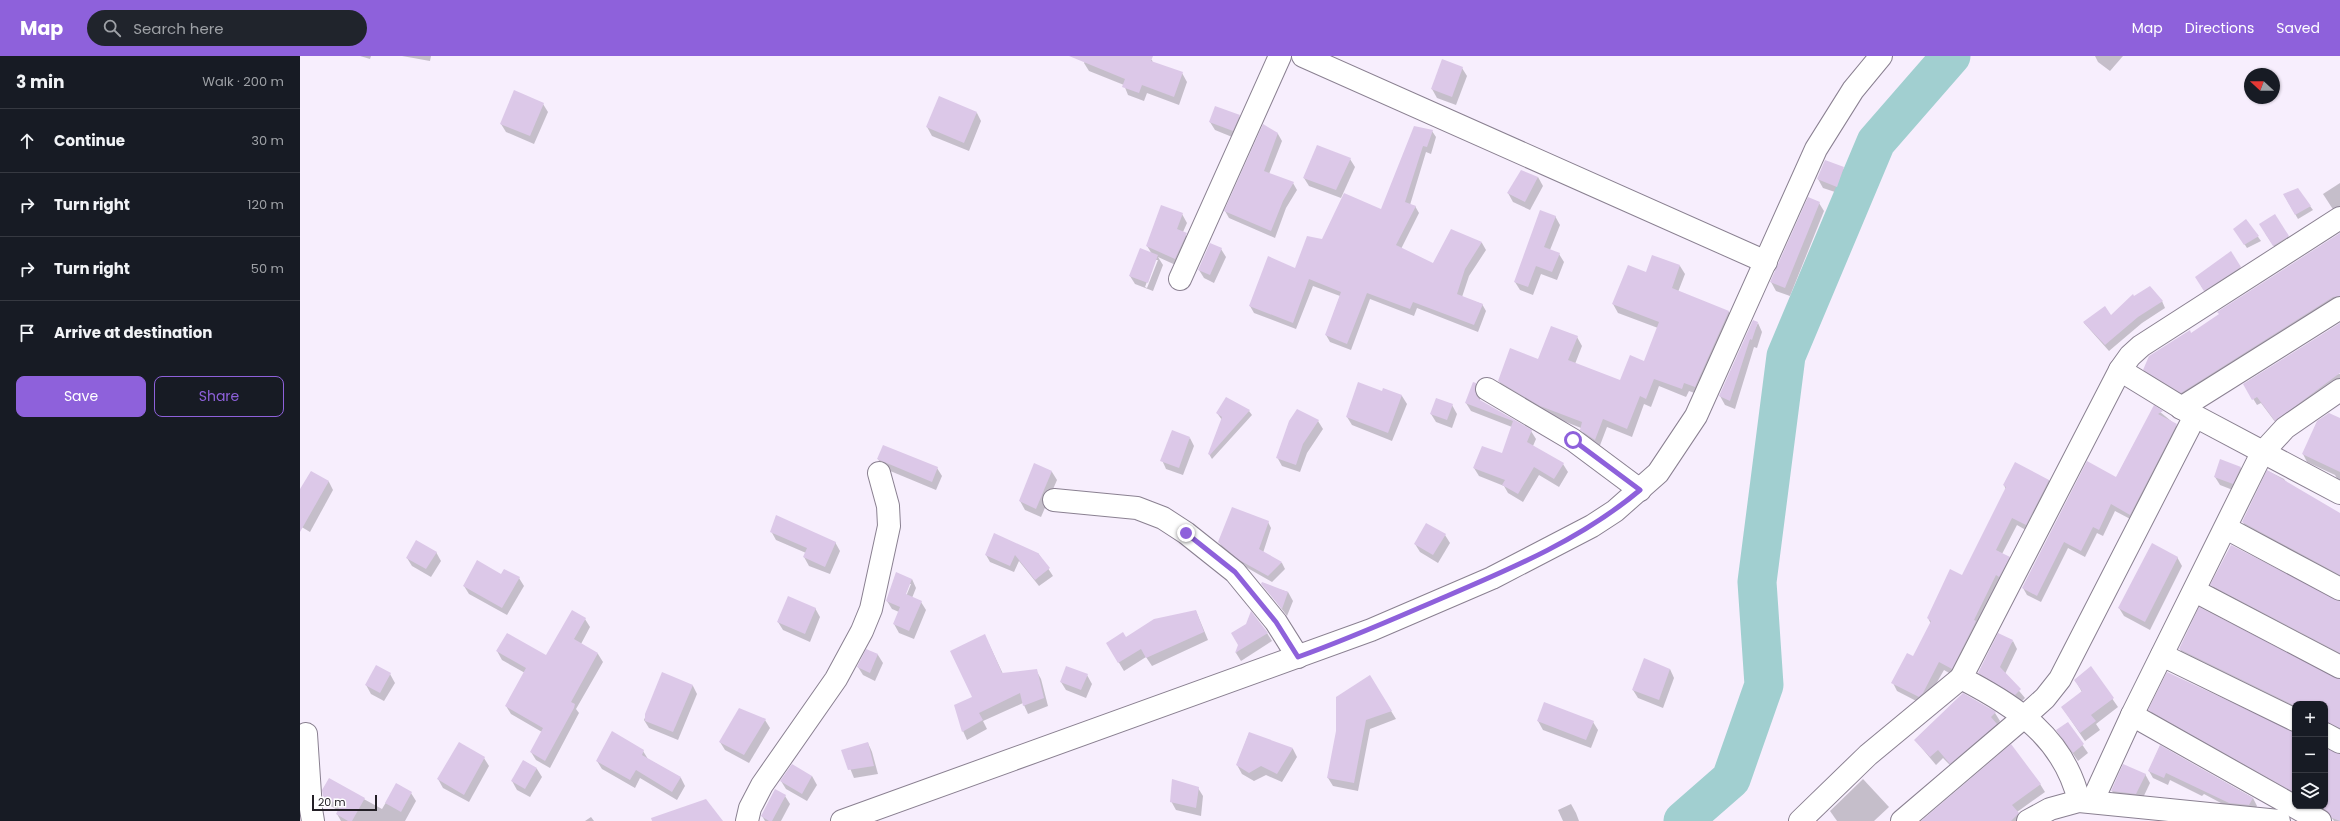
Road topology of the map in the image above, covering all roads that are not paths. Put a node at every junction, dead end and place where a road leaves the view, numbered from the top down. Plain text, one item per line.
1 (1280, 56) edge
2 (1302, 56) edge
3 (1881, 56) edge
4 (2340, 218) edge
5 (1766, 262) junction
6 (1180, 279) dead end
7 (2340, 308) edge
8 (2120, 370) junction
9 (1487, 389) dead end
10 (2340, 390) edge
11 (2188, 412) junction
12 (2262, 453) junction
13 (879, 473) dead end
14 (1640, 490) junction
15 (2340, 494) edge
16 (1054, 500) dead end
17 (2226, 528) junction
18 (2340, 589) edge
19 (2194, 591) junction
20 (2162, 655) junction
21 (1298, 657) junction
22 (2340, 667) edge
23 (1961, 678) junction
24 (2132, 715) junction
25 (2024, 717) junction
26 (2292, 719) edge
27 (306, 734) dead end
28 (2328, 736) edge
29 (2340, 742) edge
30 (2086, 801) junction
31 (313, 821) edge
32 (747, 821) edge
33 (842, 821) edge
34 (1800, 821) edge
35 (1902, 821) edge
36 (2028, 821) edge
37 (2279, 821) edge
38 (2320, 821) edge

1 - 6 street
2 - 5 street
3 - 5 street
4 - 8 street
5 - 14 street
7 - 11 street
8 - 11 street
8 - 23 street
9 - 14 street
10 - 12 street
11 - 12 street
11 - 25 street
12 - 15 street
12 - 17 street
13 - 32 street
14 - 21 street
16 - 21 street
17 - 18 street
17 - 19 street
19 - 20 street
19 - 22 street
20 - 24 street
20 - 26 street
21 - 33 street
23 - 25 street
23 - 34 street
24 - 30 street
24 - 38 street
25 - 30 street
25 - 35 street
27 - 31 street
28 - 29 street
30 - 36 street
30 - 37 street

